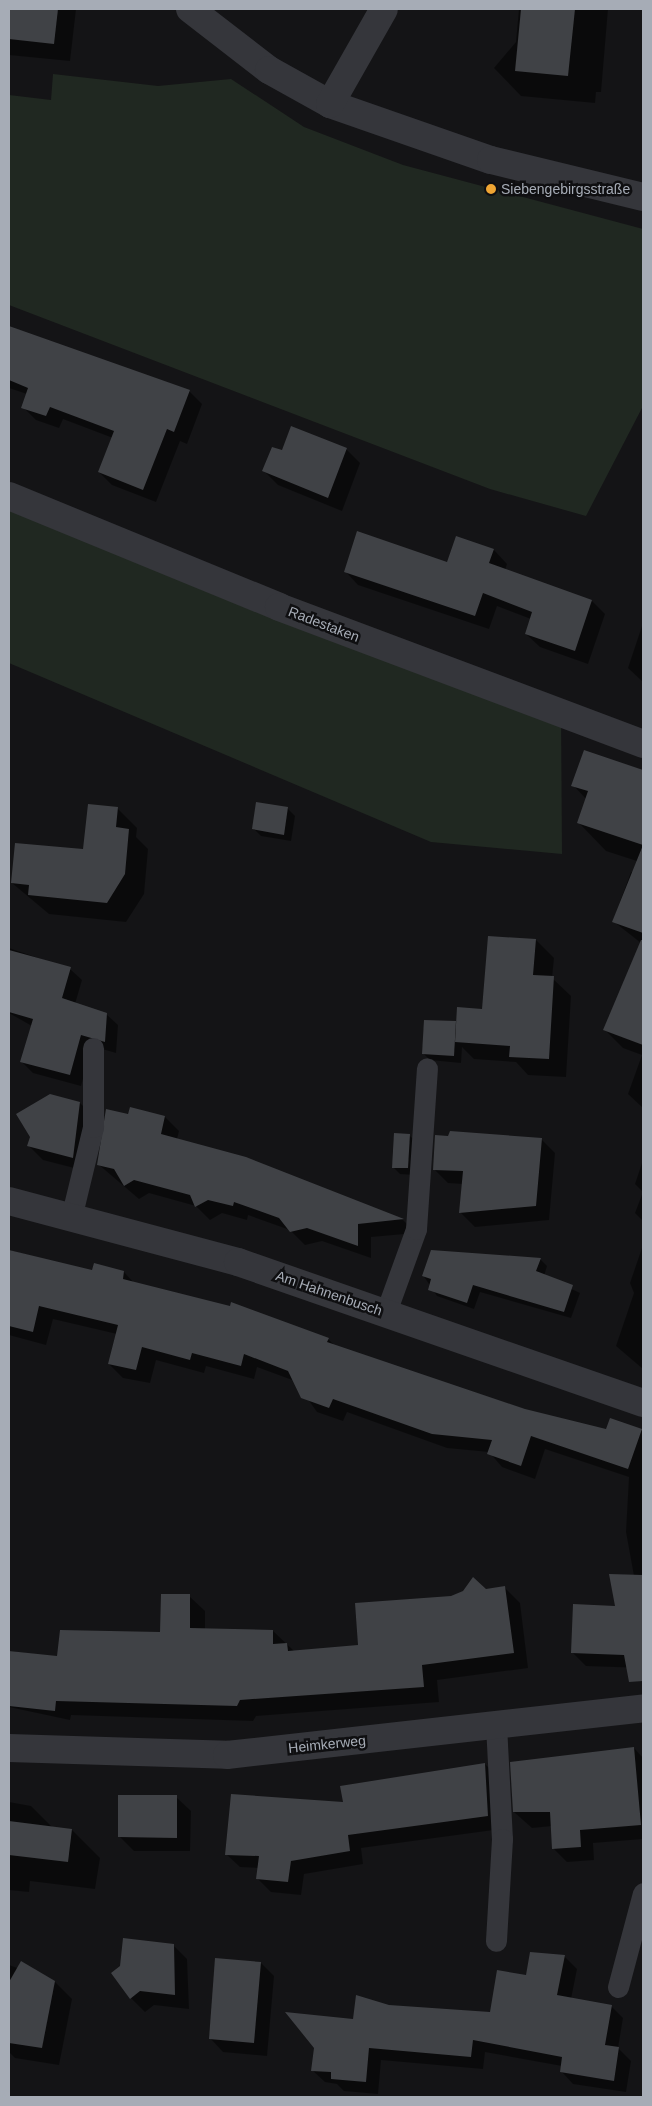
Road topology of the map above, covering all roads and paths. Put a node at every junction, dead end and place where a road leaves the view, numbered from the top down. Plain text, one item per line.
1 (190, 9) edge
2 (384, 9) edge
3 (330, 104) junction
4 (643, 197) edge
5 (9, 496) edge
6 (643, 744) edge
7 (93, 1048) dead end
8 (427, 1068) dead end
9 (9, 1201) edge
10 (71, 1218) junction
11 (386, 1312) junction
12 (643, 1403) edge
13 (643, 1708) edge
14 (496, 1725) junction
15 (9, 1748) edge
16 (643, 1893) edge
17 (496, 1941) dead end
18 (618, 1987) dead end

1 - 3 street
2 - 3 street
3 - 4 street
5 - 6 street, Radestaken
7 - 10 lane
8 - 11 lane
9 - 10 street, Am Hahnenbusch
10 - 11 street, Am Hahnenbusch
11 - 12 street, Am Hahnenbusch
13 - 14 street, Heimkerweg
14 - 15 street, Heimkerweg
14 - 17 lane
16 - 18 lane

